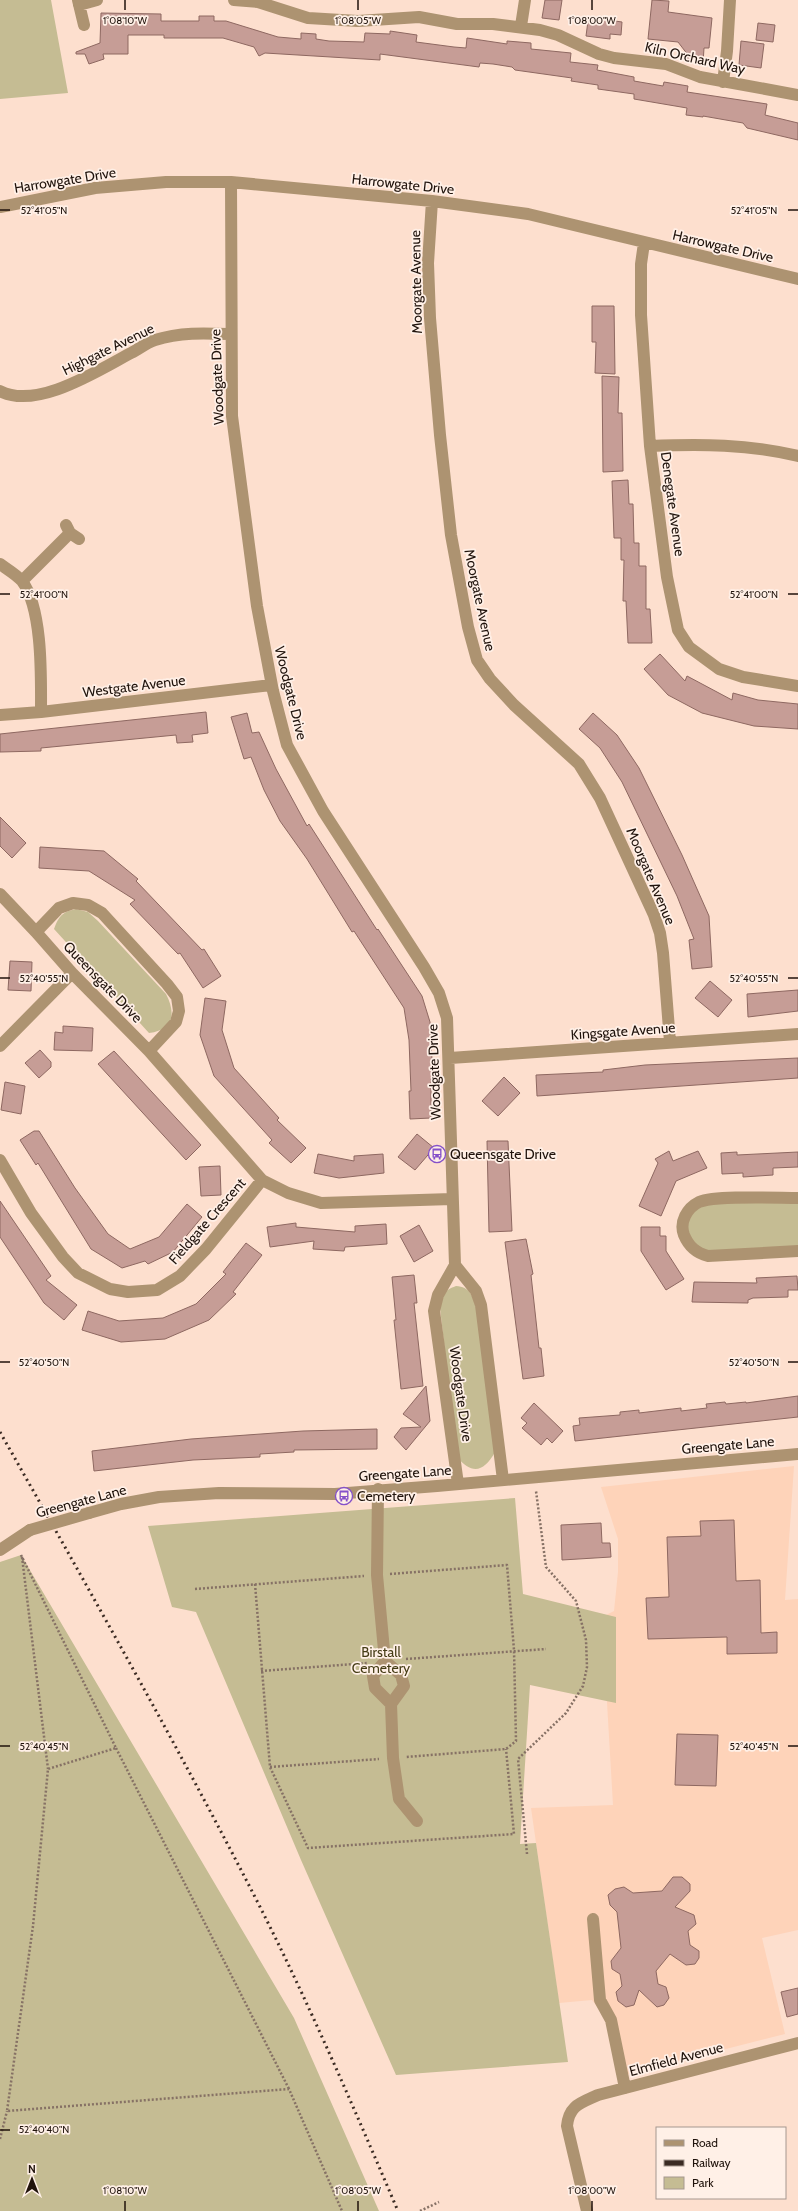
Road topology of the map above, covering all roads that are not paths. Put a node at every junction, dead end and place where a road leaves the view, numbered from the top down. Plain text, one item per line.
1 (97, 0) edge
2 (234, 0) edge
3 (524, 0) edge
4 (730, 0) edge
5 (79, 2) edge
6 (275, 4) edge
7 (84, 24) dead end
8 (521, 26) junction
9 (723, 82) junction
10 (798, 94) edge
11 (231, 182) junction
12 (432, 201) junction
13 (0, 207) edge
14 (644, 243) junction
15 (798, 279) edge
16 (230, 334) junction
17 (0, 391) edge
18 (650, 446) junction
19 (798, 456) edge
20 (72, 532) dead end
21 (0, 564) edge
22 (22, 581) junction
23 (271, 685) junction
24 (798, 686) edge
25 (41, 712) junction
26 (0, 715) edge
27 (0, 894) edge
28 (36, 932) junction
29 (72, 973) junction
30 (798, 1034) edge
31 (670, 1042) junction
32 (0, 1046) edge
33 (149, 1051) junction
34 (450, 1058) junction
35 (0, 1160) edge
36 (262, 1180) junction
37 (798, 1198) edge
38 (452, 1199) junction
39 (798, 1251) edge
40 (456, 1265) junction
41 (798, 1454) edge
42 (502, 1480) junction
43 (458, 1484) junction
44 (378, 1489) junction
45 (0, 1550) edge
46 (385, 1661) junction
47 (391, 1704) junction
48 (417, 1821) dead end
49 (593, 1920) dead end
50 (798, 2043) edge
51 (625, 2088) junction
52 (587, 2211) edge

1 - 5 street
2 - 6 street, Kiln Orchard Way
3 - 8 street
4 - 9 street
5 - 7 street
6 - 8 street, Kiln Orchard Way
8 - 9 street, Kiln Orchard Way
9 - 10 street, Kiln Orchard Way
11 - 12 street, Harrowgate Drive
11 - 13 street, Harrowgate Drive
11 - 16 street, Woodgate Drive
12 - 14 street, Harrowgate Drive
12 - 31 street, Moorgate Avenue
14 - 15 street, Harrowgate Drive
14 - 18 street, Denegate Avenue
16 - 17 street, Highgate Avenue
16 - 23 street, Woodgate Drive
18 - 19 street
18 - 24 street, Denegate Avenue
20 - 22 street
21 - 22 street
22 - 25 street
23 - 25 street, Westgate Avenue
23 - 34 street, Woodgate Drive
25 - 26 street, Westgate Avenue
27 - 28 street, Queensgate Drive
28 - 29 street, Queensgate Drive
28 - 33 street
29 - 32 street
29 - 33 street, Queensgate Drive
30 - 31 street, Kingsgate Avenue
31 - 34 street, Kingsgate Avenue
33 - 36 street, Queensgate Drive
34 - 38 street, Woodgate Drive
35 - 36 street, Fieldgate Crescent
36 - 38 street, Queensgate Drive
37 - 39 street
38 - 40 street, Woodgate Drive
40 - 42 street
40 - 43 street, Woodgate Drive
41 - 42 street, Greengate Lane
42 - 43 street, Greengate Lane
43 - 44 street, Greengate Lane
44 - 45 street, Greengate Lane, bridge
44 - 46 street
46 - 47 street
46 - 47 street
47 - 48 street
49 - 51 street
50 - 51 street, Elmfield Avenue
51 - 52 street, Elmfield Avenue

